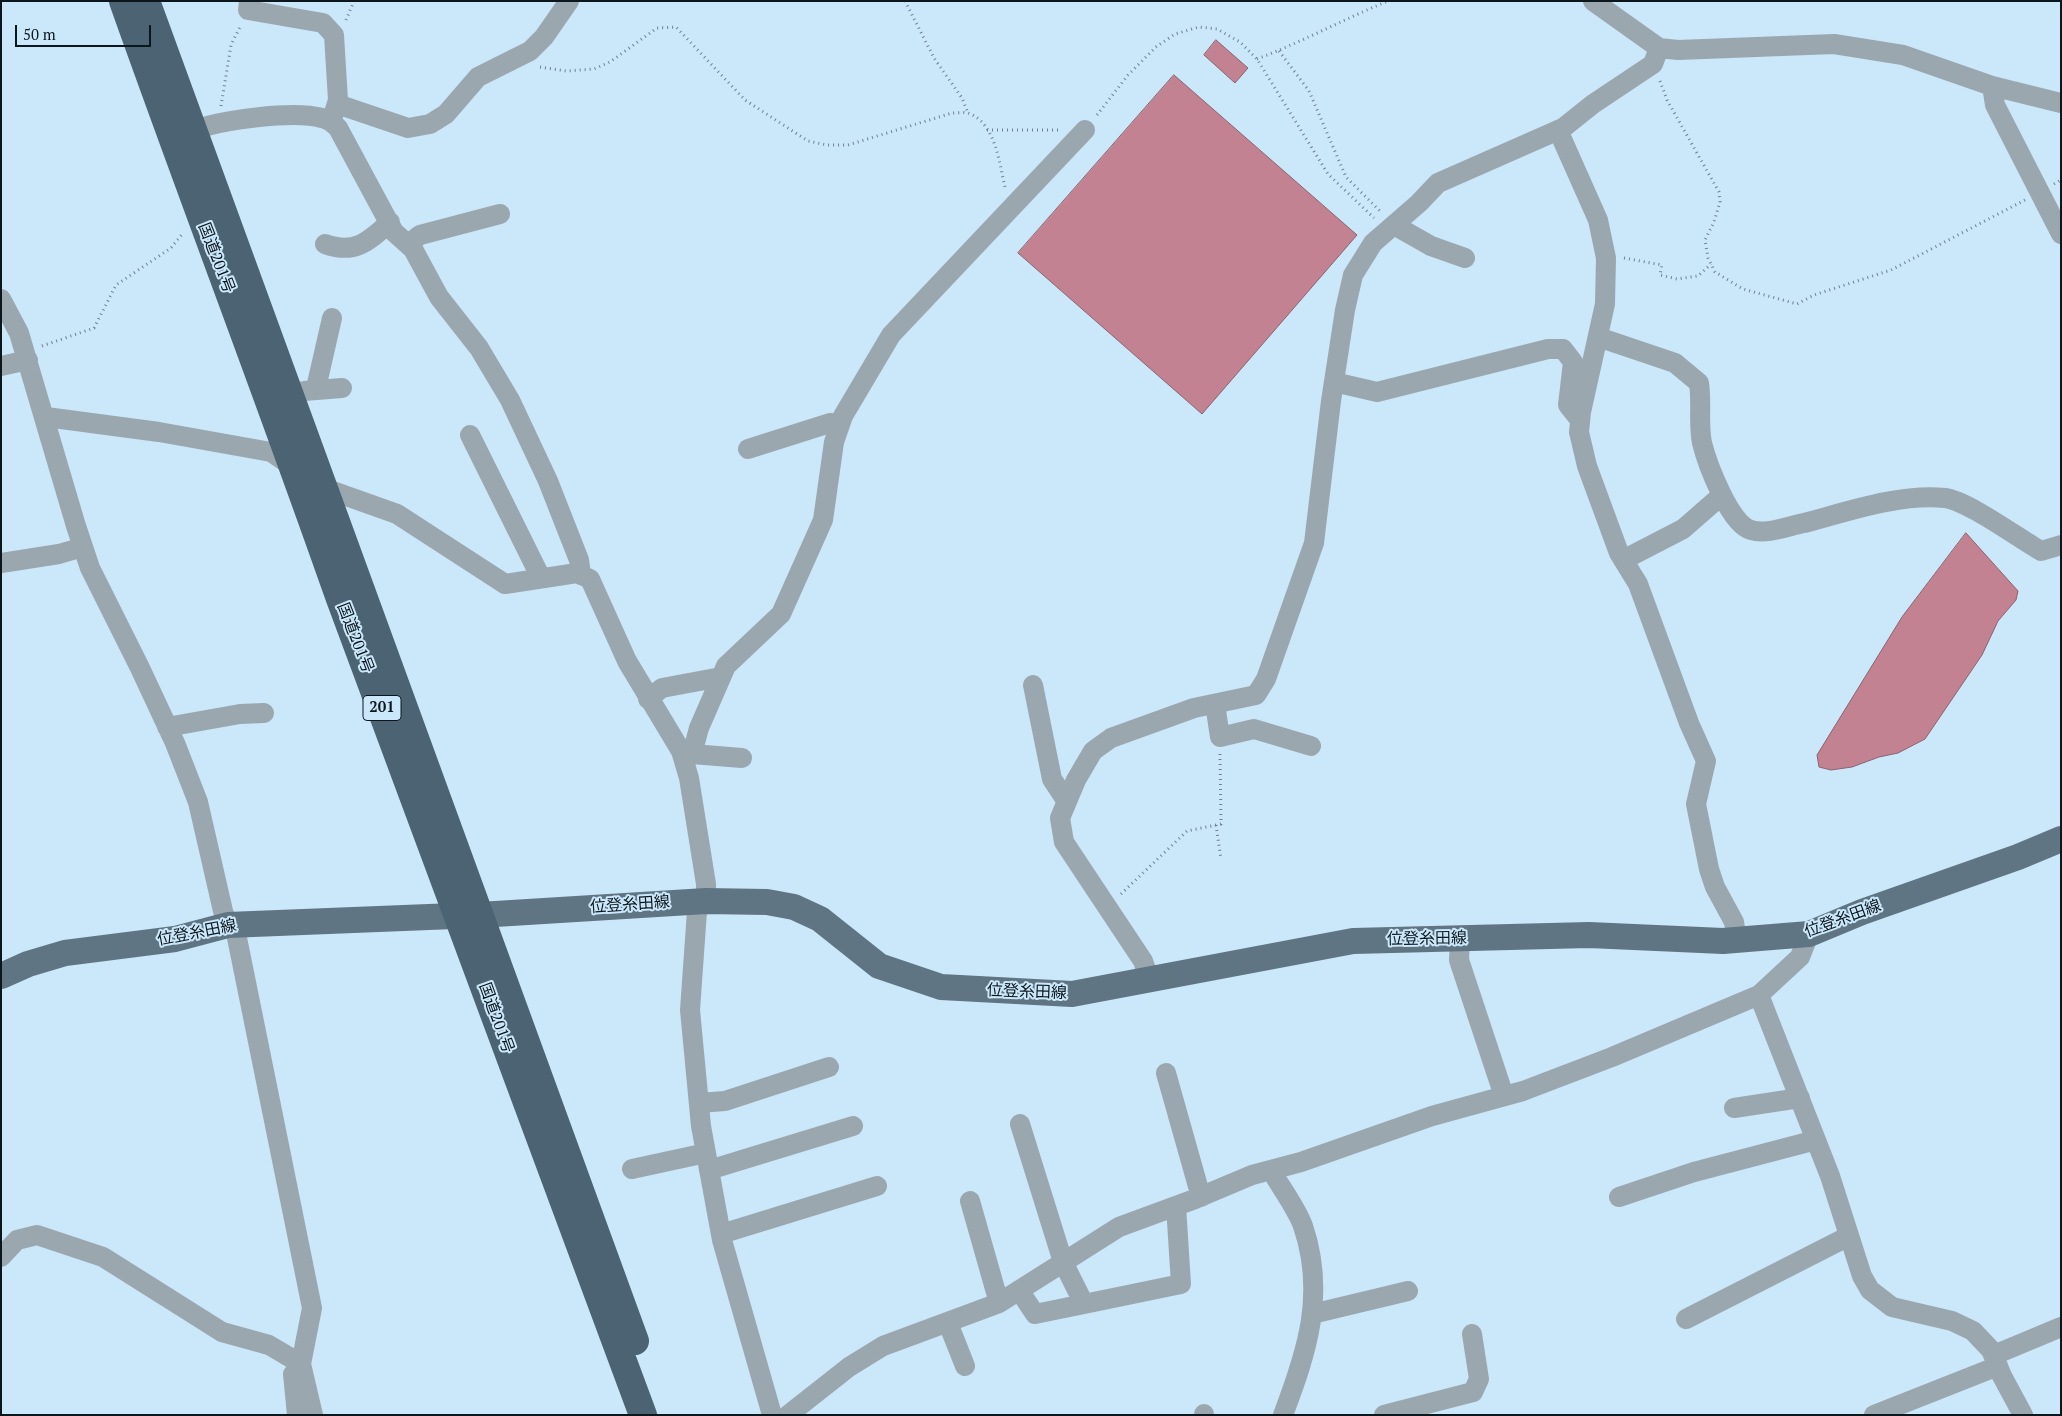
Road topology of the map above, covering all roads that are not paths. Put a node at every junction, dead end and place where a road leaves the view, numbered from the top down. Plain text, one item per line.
1 (123, 1) edge
2 (146, 1) edge
3 (569, 1) edge
4 (1593, 1) edge
5 (248, 6) edge
6 (1656, 56) junction
7 (1992, 86) junction
8 (2061, 104) edge
9 (334, 113) junction
10 (1085, 130) road end
11 (1558, 130) junction
12 (192, 131) junction
13 (500, 214) dead end
14 (390, 222) junction
15 (1391, 227) junction
16 (2061, 234) edge
17 (325, 244) dead end
18 (408, 244) junction
19 (1465, 258) dead end
20 (1, 299) edge
21 (332, 318) dead end
22 (1598, 337) junction
23 (26, 355) junction
24 (1, 366) edge
25 (1334, 382) junction
26 (316, 388) junction
27 (342, 388) dead end
28 (290, 395) junction
29 (46, 417) junction
30 (1580, 420) junction
31 (840, 424) junction
32 (470, 435) dead end
33 (748, 449) dead end
34 (294, 465) junction
35 (324, 488) junction
36 (1722, 495) junction
37 (2061, 545) edge
38 (84, 547) junction
39 (1623, 560) junction
40 (1, 563) edge
41 (581, 574) junction
42 (541, 578) junction
43 (721, 677) junction
44 (1033, 685) dead end
45 (648, 699) junction
46 (1215, 704) junction
47 (264, 713) dead end
48 (167, 727) junction
49 (1311, 746) dead end
50 (688, 757) junction
51 (742, 758) dead end
52 (1067, 802) junction
53 (2061, 839) edge
54 (706, 900) junction
55 (469, 915) junction
56 (228, 925) junction
57 (1809, 934) junction
58 (1460, 939) junction
59 (1737, 940) junction
60 (1, 976) edge
61 (1150, 980) junction
62 (1759, 995) junction
63 (829, 1067) dead end
64 (1166, 1073) dead end
65 (1504, 1096) junction
66 (1800, 1098) junction
67 (699, 1103) junction
68 (1734, 1108) dead end
69 (1020, 1124) dead end
70 (853, 1126) dead end
71 (1816, 1140) junction
72 (707, 1162) junction
73 (632, 1169) dead end
74 (1270, 1170) junction
75 (878, 1186) dead end
76 (1201, 1197) junction
77 (1619, 1197) dead end
78 (970, 1201) dead end
79 (1176, 1206) junction
80 (721, 1234) junction
81 (1849, 1236) junction
82 (1, 1257) edge
83 (1063, 1262) junction
84 (1019, 1290) junction
85 (1408, 1291) dead end
86 (998, 1303) junction
87 (1084, 1304) junction
88 (1312, 1314) junction
89 (1686, 1319) dead end
90 (948, 1323) junction
91 (2061, 1327) edge
92 (1472, 1334) dead end
93 (1996, 1361) junction
94 (296, 1362) junction
95 (965, 1366) dead end
96 (297, 1415) edge
97 (313, 1415) edge
98 (643, 1415) edge
99 (662, 1415) edge
100 (772, 1415) edge
101 (788, 1415) edge
102 (1283, 1415) edge
103 (1384, 1415) edge
104 (1874, 1415) edge
105 (2023, 1415) edge

1 - 34 highway, 国道201号 / 201
2 - 12 highway, 国道201号 / 201
3 - 9 street
4 - 6 street
5 - 9 street
6 - 7 street
6 - 11 street
7 - 8 street
7 - 16 street
9 - 12 street
9 - 14 street
10 - 31 street
11 - 15 street
11 - 22 street
12 - 28 highway, 国道201号 / 201
13 - 18 street
14 - 17 street
14 - 18 street
15 - 19 street
15 - 25 street
18 - 41 street
20 - 23 street
21 - 26 street
22 - 30 street
22 - 36 street
23 - 24 street
23 - 29 street
25 - 30 street
25 - 46 street
26 - 27 street
26 - 28 street
28 - 35 highway, 国道201号 / 201
29 - 34 street
29 - 38 street
30 - 39 street
31 - 33 street
31 - 43 street
32 - 42 street
34 - 35 street
34 - 55 highway, 国道201号 / 201
35 - 42 street
35 - 55 highway, 国道201号 / 201
36 - 37 street
36 - 39 street
38 - 40 street
38 - 48 street
39 - 59 street
41 - 42 street
41 - 45 street
43 - 45 street
43 - 50 street
44 - 52 street
45 - 50 street
46 - 49 street
46 - 52 street
47 - 48 street
48 - 56 street
50 - 51 street
50 - 54 street
52 - 61 street
53 - 57 main road, 位登糸田線
54 - 55 main road, 位登糸田線
54 - 61 main road, 位登糸田線
54 - 67 street
55 - 56 main road, 位登糸田線
55 - 98 highway, 国道201号 / 201
55 - 99 highway, 国道201号 / 201
56 - 60 main road, 位登糸田線
56 - 94 street
57 - 59 main road, 位登糸田線
57 - 62 street
58 - 59 main road, 位登糸田線
58 - 61 main road, 位登糸田線
58 - 65 street
62 - 65 street
62 - 66 street
63 - 67 street
64 - 76 street
65 - 74 street
66 - 68 street
66 - 71 street
67 - 72 street
69 - 83 street
70 - 72 street
71 - 77 street
71 - 81 street
72 - 73 street
72 - 80 street
74 - 76 street
74 - 88 street
75 - 80 street
76 - 79 street
78 - 86 street
79 - 83 street
79 - 87 street
80 - 100 street
81 - 89 street
81 - 93 street
82 - 94 street
83 - 84 street
83 - 87 street
84 - 86 street
84 - 87 street
85 - 88 street
86 - 90 street
88 - 102 street
90 - 95 street
90 - 101 street
91 - 93 street
92 - 103 street
93 - 104 street
93 - 105 street
94 - 96 street
94 - 97 street

